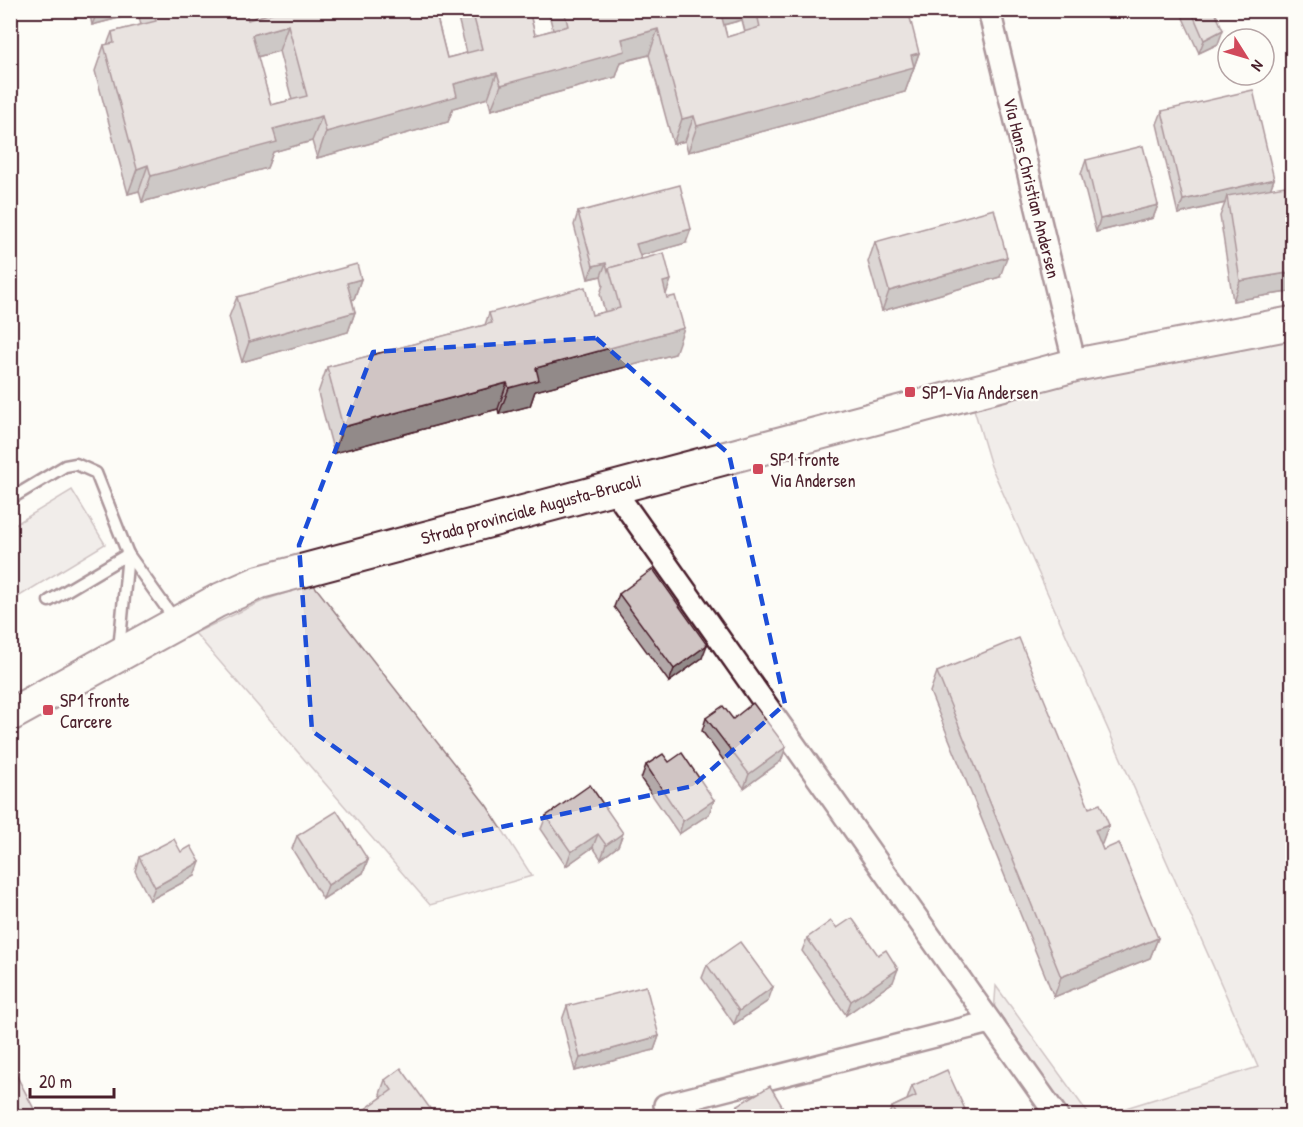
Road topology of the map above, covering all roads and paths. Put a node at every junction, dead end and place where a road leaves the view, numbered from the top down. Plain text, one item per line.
1 (988, 10) edge
2 (1293, 323) edge
3 (1075, 365) junction
4 (612, 487) junction
5 (10, 499) edge
6 (128, 554) junction
7 (50, 601) dead end
8 (177, 623) junction
9 (118, 656) junction
10 (10, 715) edge
11 (990, 1022) junction
12 (665, 1105) dead end
13 (1057, 1116) edge

1 - 3 street, Via Hans Christian Andersen
2 - 3 main road, Strada provinciale Augusta-Brucoli
3 - 4 main road, Strada provinciale Augusta-Brucoli
4 - 8 main road, Strada provinciale Augusta-Brucoli
4 - 11 street
5 - 6 lane
6 - 7 lane
6 - 8 lane
6 - 9 lane
8 - 9 main road, Strada provinciale Augusta-Brucoli
9 - 10 main road, Strada provinciale Augusta-Brucoli
11 - 12 street
11 - 13 street

